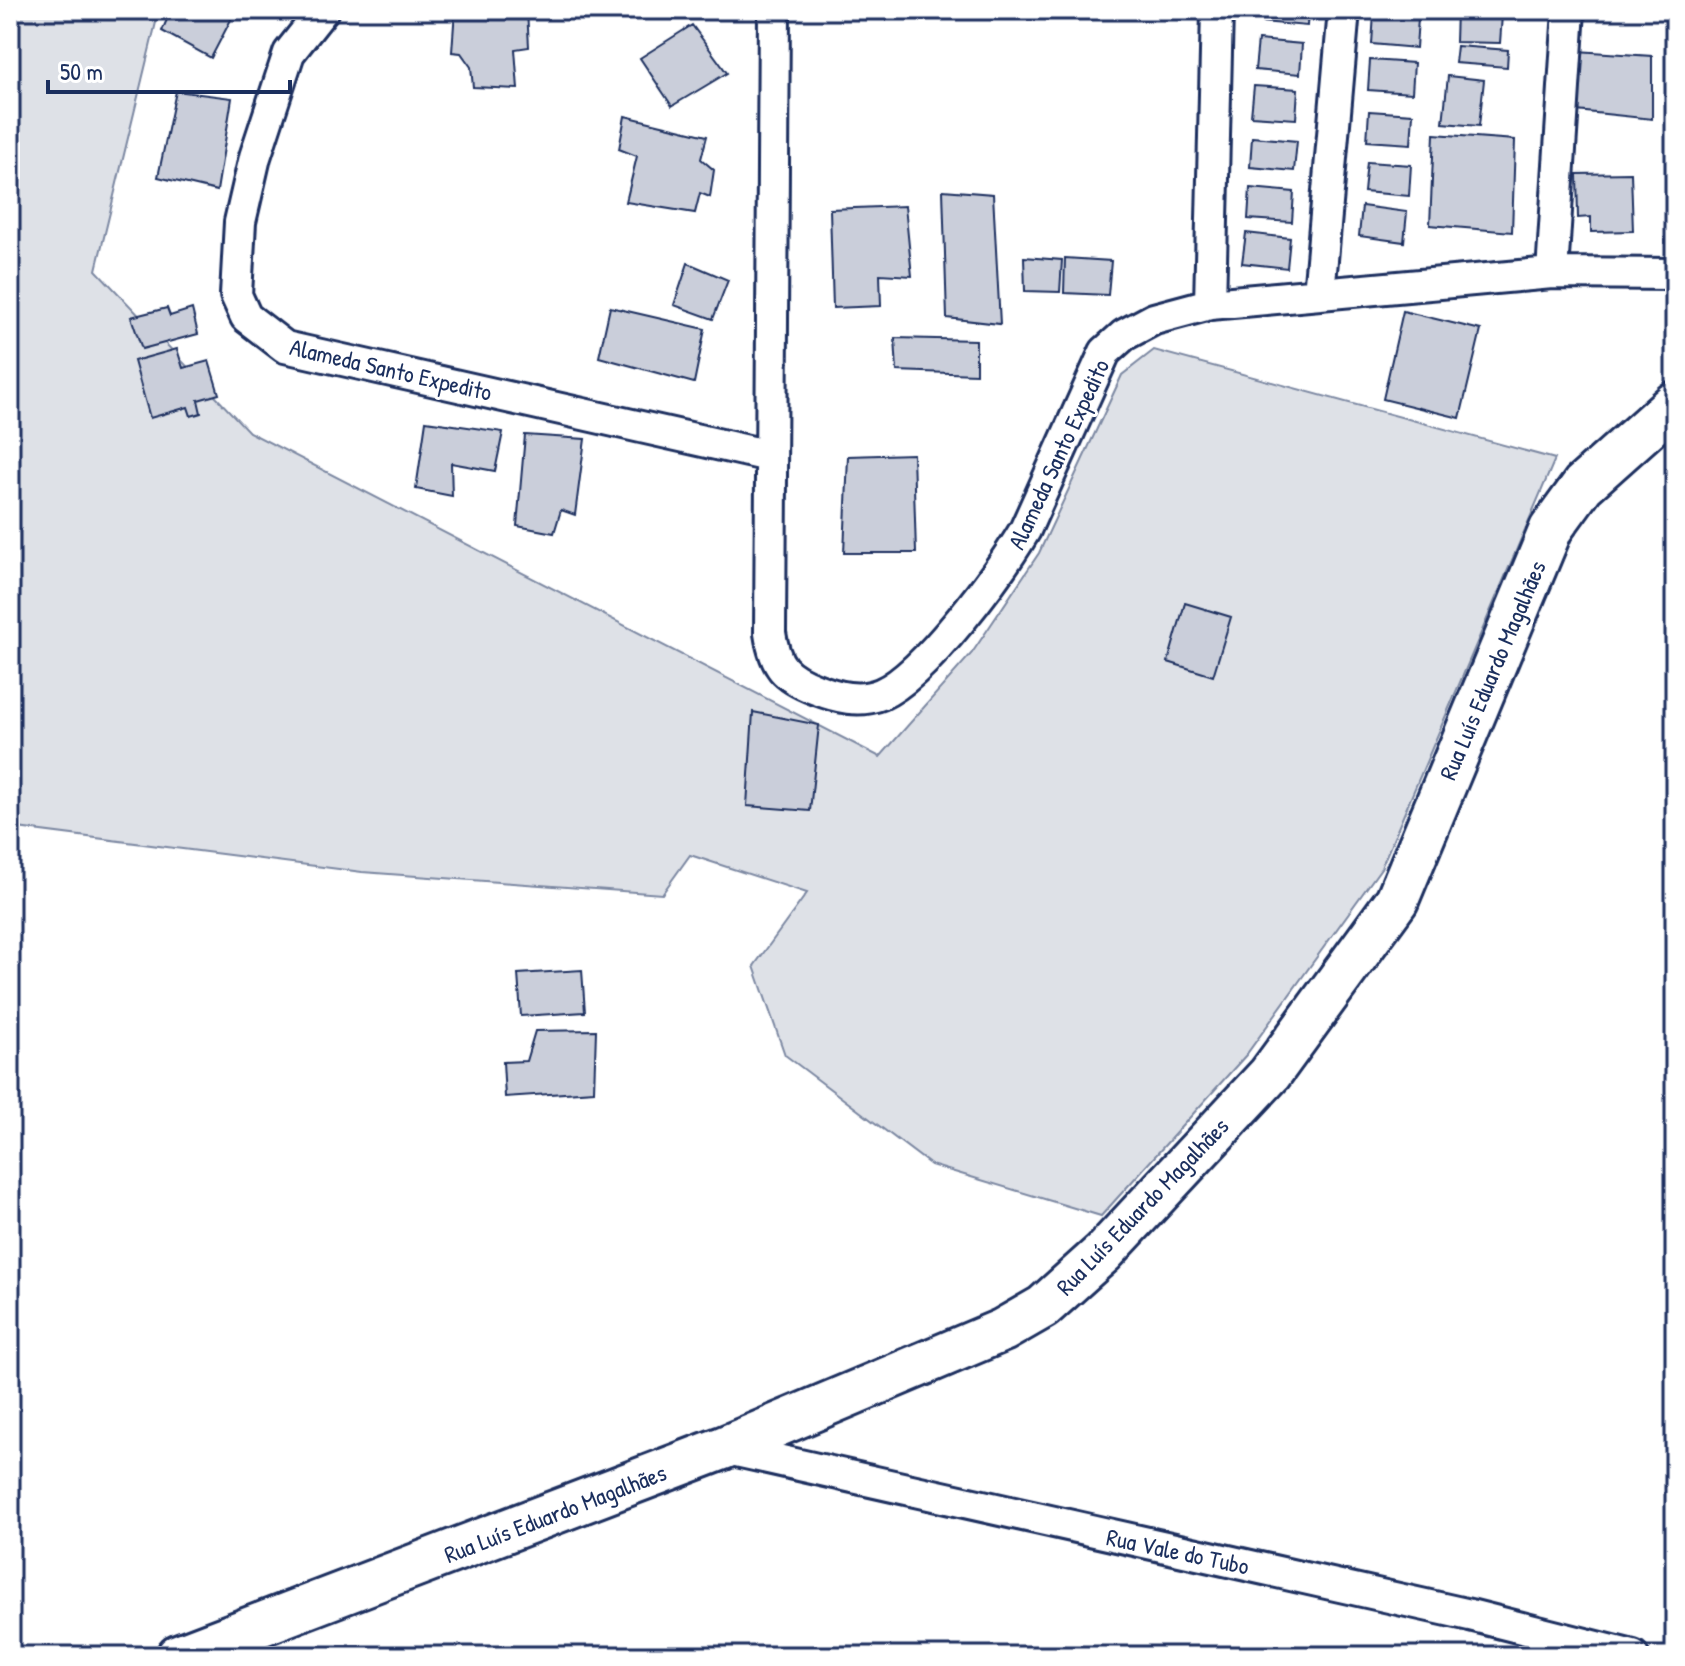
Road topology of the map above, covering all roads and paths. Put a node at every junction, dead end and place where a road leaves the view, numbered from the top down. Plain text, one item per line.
1 (323, 10) edge
2 (774, 10) edge
3 (1217, 10) edge
4 (1344, 10) edge
5 (1569, 10) edge
6 (1552, 273) junction
7 (1675, 274) edge
8 (1319, 294) junction
9 (1210, 304) junction
10 (1675, 403) edge
11 (770, 456) junction
12 (723, 1448) junction
13 (178, 1656) edge
14 (1633, 1656) edge

1 - 11 street, Alameda Santo Expedito
2 - 11 street, Alameda Santo Expedito
3 - 9 street
4 - 8 street
5 - 6 street
6 - 7 street, Alameda Santo Expedito
6 - 8 street, Alameda Santo Expedito
8 - 9 street, Alameda Santo Expedito
9 - 11 street, Alameda Santo Expedito
10 - 12 main road, Rua Luís Eduardo Magalhães
12 - 13 main road, Rua Luís Eduardo Magalhães
12 - 14 street, Rua Vale do Tubo

